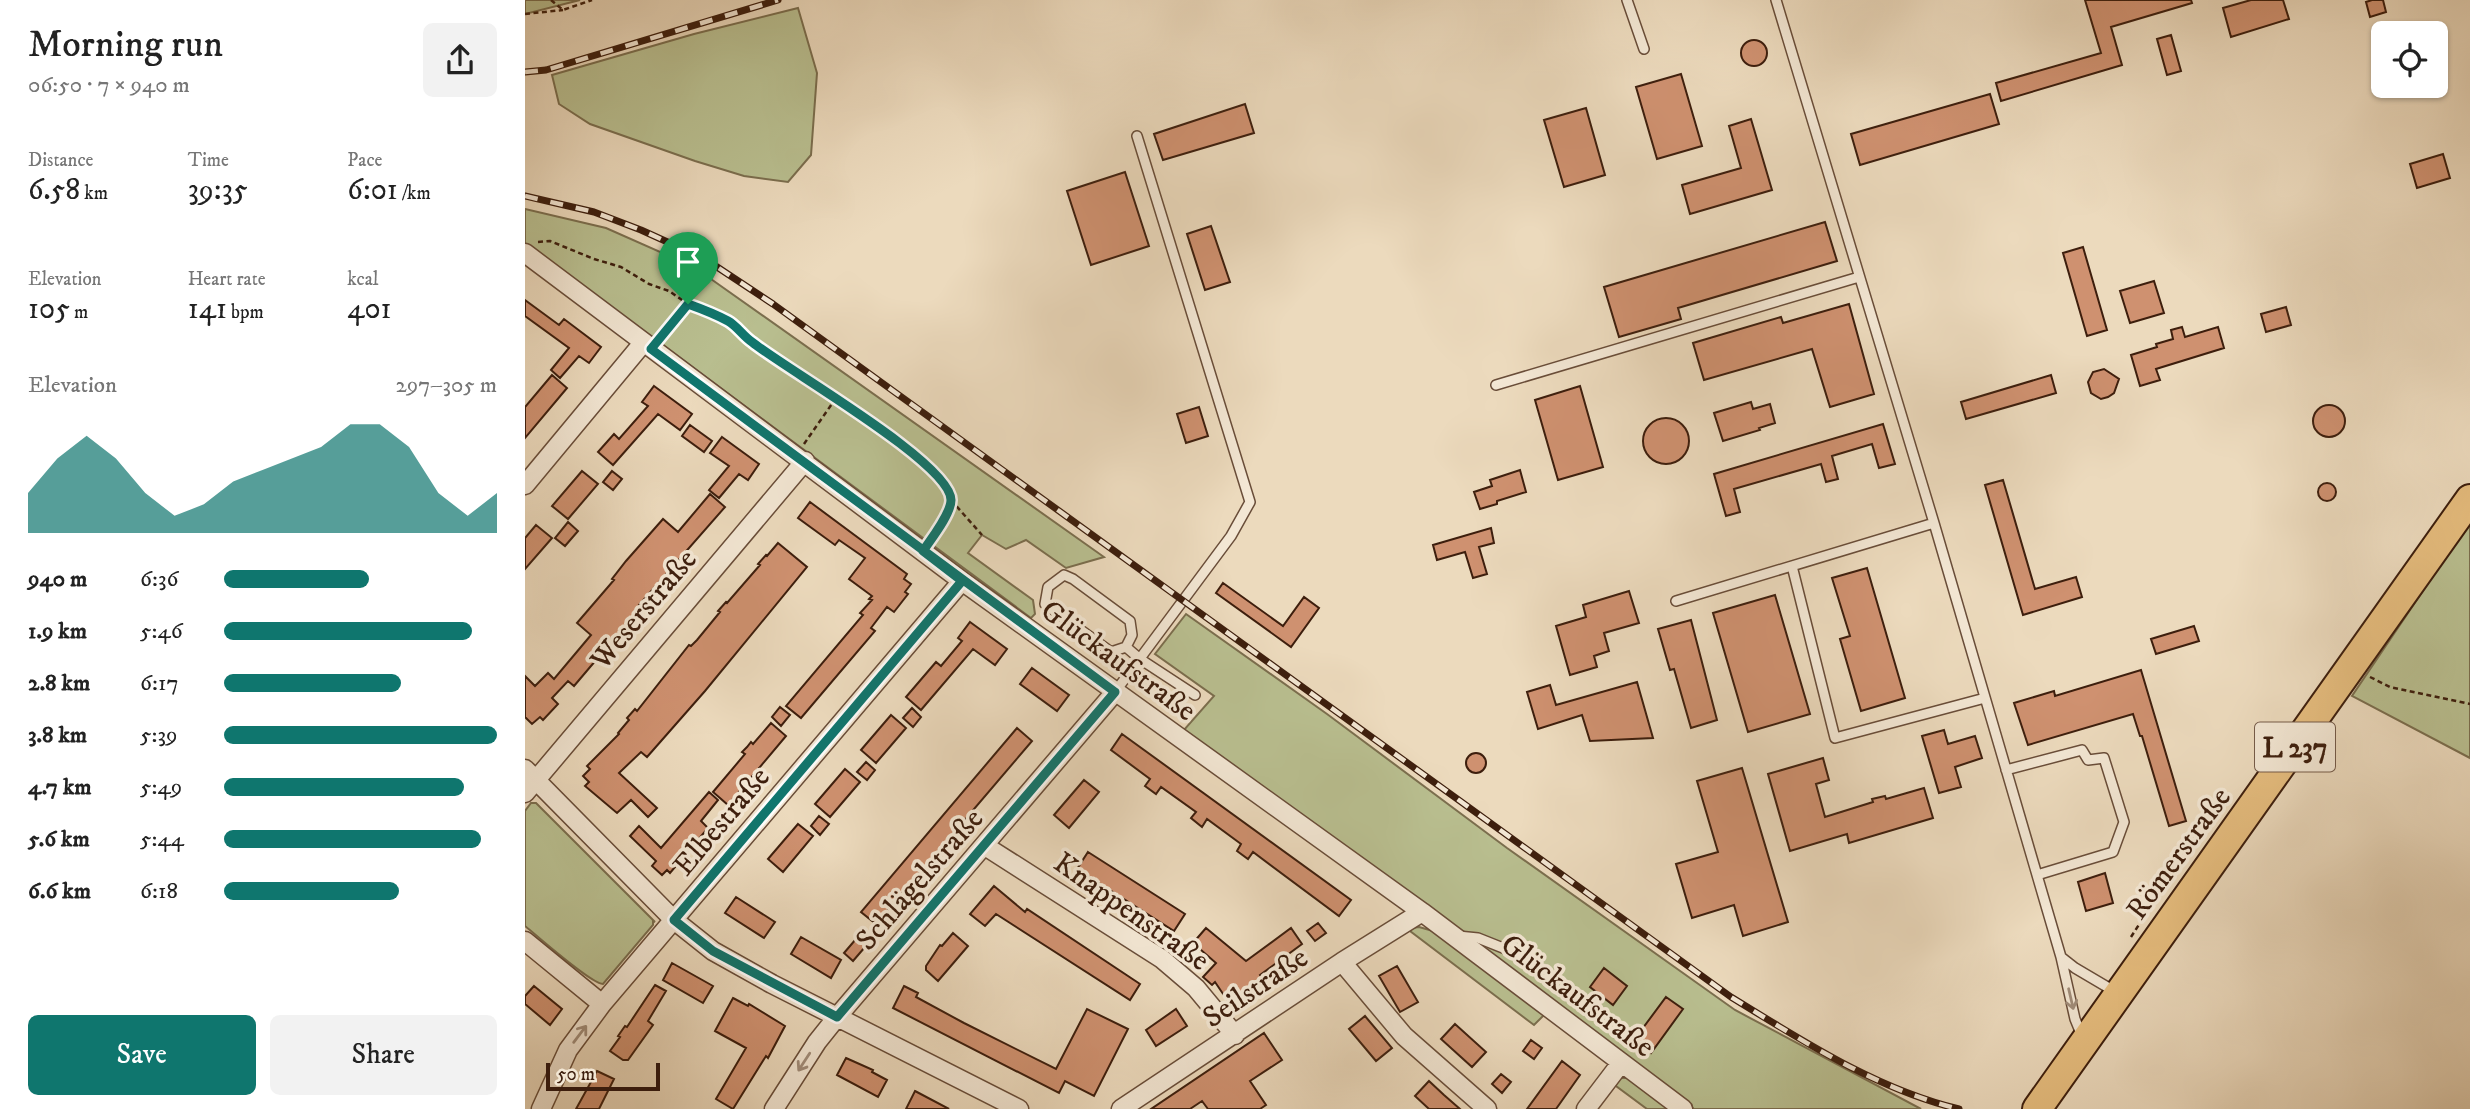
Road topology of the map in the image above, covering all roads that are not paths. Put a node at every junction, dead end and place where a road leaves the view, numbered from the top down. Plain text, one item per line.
1 (1627, 0) edge
2 (1776, 0) edge
3 (1644, 49) dead end
4 (1137, 136) dead end
5 (528, 248) edge
6 (1859, 277) junction
7 (647, 346) junction
8 (1496, 385) dead end
9 (800, 458) junction
10 (525, 485) edge
11 (2470, 499) edge
12 (1934, 523) junction
13 (1792, 566) junction
14 (962, 581) junction
15 (1676, 601) dead end
16 (1126, 647) junction
17 (1140, 659) junction
18 (1115, 692) junction
19 (1195, 695) dead end
20 (1985, 698) junction
21 (2006, 770) junction
22 (529, 781) edge
23 (985, 846) junction
24 (2037, 875) junction
25 (1422, 912) junction
26 (674, 920) junction
27 (1453, 936) junction
28 (525, 941) edge
29 (2061, 957) junction
30 (1534, 960) dead end
31 (1342, 962) junction
32 (2118, 993) junction
33 (602, 1004) junction
34 (837, 1017) junction
35 (1235, 1035) junction
36 (2084, 1041) junction
37 (1621, 1063) junction
38 (999, 1104) edge
39 (541, 1109) edge
40 (774, 1109) edge
41 (1019, 1109) edge
42 (1121, 1109) edge
43 (1487, 1109) edge
44 (1586, 1109) edge
45 (1683, 1109) edge
46 (2037, 1109) edge

1 - 3 lane
2 - 6 lane
4 - 17 lane
5 - 7 street, Glückaufstraße
6 - 8 lane
6 - 12 lane
7 - 9 street, Glückaufstraße
7 - 10 street
9 - 14 street, Glückaufstraße
9 - 22 street, Weserstraße
11 - 32 main road, Römerstraße / L 237
12 - 13 lane
12 - 20 lane
13 - 15 lane
13 - 20 lane
14 - 18 street, Glückaufstraße
14 - 26 street, Elbestraße
16 - 16 lane
16 - 17 lane
17 - 18 lane
17 - 19 lane
18 - 23 street, Schlägelstraße
18 - 25 street, Glückaufstraße
20 - 21 lane
21 - 24 lane
21 - 24 lane
22 - 26 street
23 - 34 street, Schlägelstraße
23 - 35 street, Knappenstraße
24 - 29 lane
25 - 27 street, Glückaufstraße
25 - 31 street, Seilstraße
26 - 33 street, Elbestraße
26 - 34 street
27 - 30 lane
27 - 37 street, Glückaufstraße
28 - 33 street
29 - 32 lane
29 -> 36 lane
31 - 35 street, Seilstraße
31 - 43 street
32 - 36 main road, Römerstraße / L 237
39 -> 33 street, Elbestraße
34 - 38 street
34 -> 40 street, Schlägelstraße
35 - 42 street, Seilstraße
36 - 46 main road, Römerstraße / L 237
37 - 44 street
37 - 45 street, Glückaufstraße
38 - 41 street

